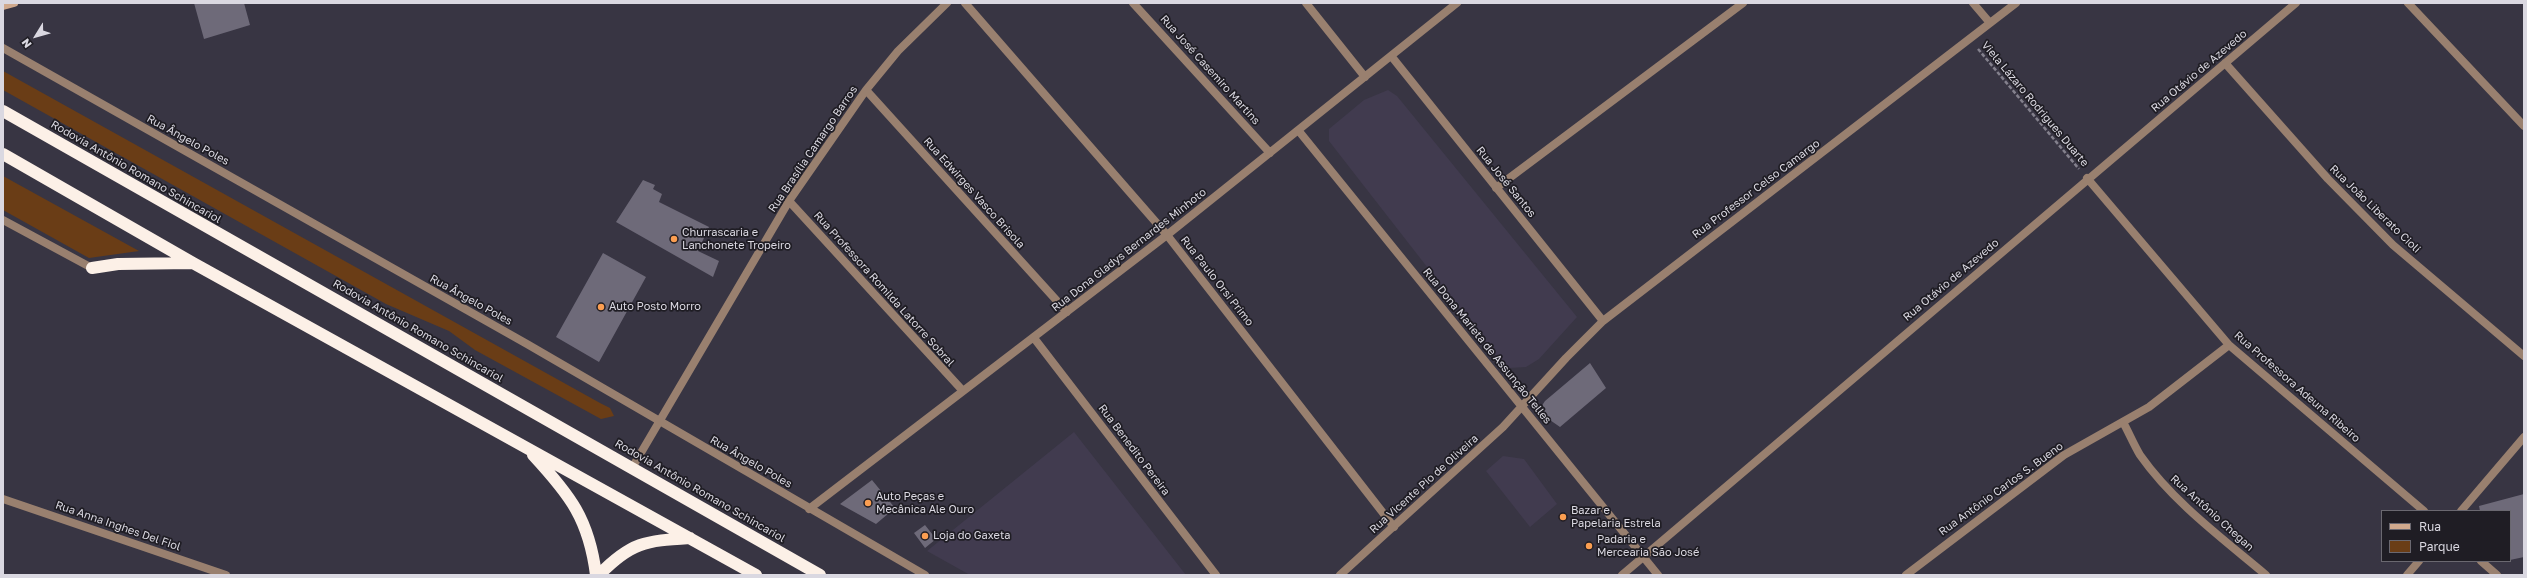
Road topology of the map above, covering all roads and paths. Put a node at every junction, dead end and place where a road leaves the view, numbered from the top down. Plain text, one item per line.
1 (14, 3) edge
2 (947, 3) edge
3 (965, 3) edge
4 (1133, 3) edge
5 (1306, 3) edge
6 (1457, 3) edge
7 (1743, 3) edge
8 (1973, 3) edge
9 (2016, 3) edge
10 (2296, 3) edge
11 (2408, 3) edge
12 (3, 6) edge
13 (1990, 23) junction
14 (1970, 40) junction
15 (3, 48) edge
16 (1392, 57) junction
17 (2225, 63) junction
18 (1365, 77) junction
19 (866, 90) junction
20 (3, 111) edge
21 (2524, 126) edge
22 (1298, 130) junction
23 (1270, 153) junction
24 (3, 154) edge
25 (2087, 178) junction
26 (1496, 188) junction
27 (789, 201) junction
28 (3, 220) edge
29 (1167, 235) junction
30 (193, 263) junction
31 (92, 268) joint
32 (1067, 312) junction
33 (1603, 321) junction
34 (1034, 338) junction
35 (2230, 345) junction
36 (2524, 356) edge
37 (963, 391) junction
38 (1522, 407) junction
39 (659, 420) junction
40 (2123, 422) junction
41 (2524, 437) edge
42 (527, 448) junction
43 (632, 468) junction
44 (3, 499) edge
45 (809, 509) junction
46 (2423, 510) edge
47 (2462, 510) edge
48 (1394, 527) junction
49 (690, 538) junction
50 (1643, 557) junction
51 (2417, 562) edge
52 (2482, 562) edge
53 (226, 575) edge
54 (596, 575) edge
55 (599, 575) edge
56 (756, 575) edge
57 (820, 575) edge
58 (925, 575) edge
59 (1216, 575) edge
60 (1340, 575) edge
61 (1622, 575) edge
62 (1658, 575) edge
63 (1906, 575) edge
64 (2266, 575) edge
65 (2407, 575) edge
66 (2497, 575) edge

1 - 12 main road
2 - 19 street, Rua Brasília Camargo Barros
3 - 29 street, Rua Paulo Orsi Primo
4 - 23 street, Rua José Casemiro Martins
5 - 18 street
6 - 16 street, Rua Dona Gladys Bernardes Minhoto
7 - 26 street
8 - 13 street
9 - 13 street, Rua Professor Celso Camargo
10 - 17 street, Rua Otávio de Azevedo
11 - 21 street
13 - 14 street, Rua Professor Celso Camargo
14 - 25 path, Viela Lázaro Rodrigues Duarte
14 - 33 street, Rua Professor Celso Camargo
15 - 39 street, Rua Ângelo Poles
16 - 18 street, Rua Dona Gladys Bernardes Minhoto
16 - 26 street, Rua José Santos
17 - 25 street, Rua Otávio de Azevedo
17 - 36 street, Rua João Liberato Cioli
18 - 22 street, Rua Dona Gladys Bernardes Minhoto
19 - 27 street, Rua Brasília Camargo Barros
19 - 32 street, Rua Edwirges Vasco Brisola
20 - 43 highway, Rodovia Antônio Romano Schincariol
22 - 23 street, Rua Dona Gladys Bernardes Minhoto
22 - 38 street, Rua Dona Marieta de Assunção Telles
23 - 29 street, Rua Dona Gladys Bernardes Minhoto
24 - 30 highway
25 - 35 street, Rua Professora Adeuna Ribeiro
25 - 50 street, Rua Otávio de Azevedo
26 - 33 street, Rua José Santos
27 - 37 street, Rua Professora Romilda Latorre Sobral
27 - 39 street, Rua Brasília Camargo Barros
28 - 31 street
29 - 32 street, Rua Dona Gladys Bernardes Minhoto
29 - 48 street, Rua Paulo Orsi Primo
30 - 31 highway
30 - 42 highway
32 - 34 street, Rua Dona Gladys Bernardes Minhoto
33 - 38 street, Rua Professor Celso Camargo
34 - 37 street, Rua Dona Gladys Bernardes Minhoto
34 - 59 street, Rua Benedito Pereira
35 - 40 street, Rua Antônio Carlos S. Bueno
35 - 46 street, Rua Professora Adeuna Ribeiro
37 - 45 street, Rua Dona Gladys Bernardes Minhoto
38 - 48 street, Rua Vicente Pio de Oliveira
38 - 50 street, Rua Dona Marieta de Assunção Telles
39 - 43 street, Rua Brasília Camargo Barros
39 - 45 street, Rua Ângelo Poles
40 - 63 street, Rua Antônio Carlos S. Bueno
40 - 64 street, Rua Antônio Chegan
41 - 47 street
42 - 49 highway
42 - 54 highway
43 - 57 highway, Rodovia Antônio Romano Schincariol
44 - 53 street, Rua Anna Inghes Del Fiol
45 - 58 street, Rua Ângelo Poles
48 - 60 street, Rua Vicente Pio de Oliveira
49 - 55 highway
49 - 56 highway
50 - 61 street, Rua Otávio de Azevedo
50 - 62 street, Rua Dona Marieta de Assunção Telles
51 - 65 street
52 - 66 street

